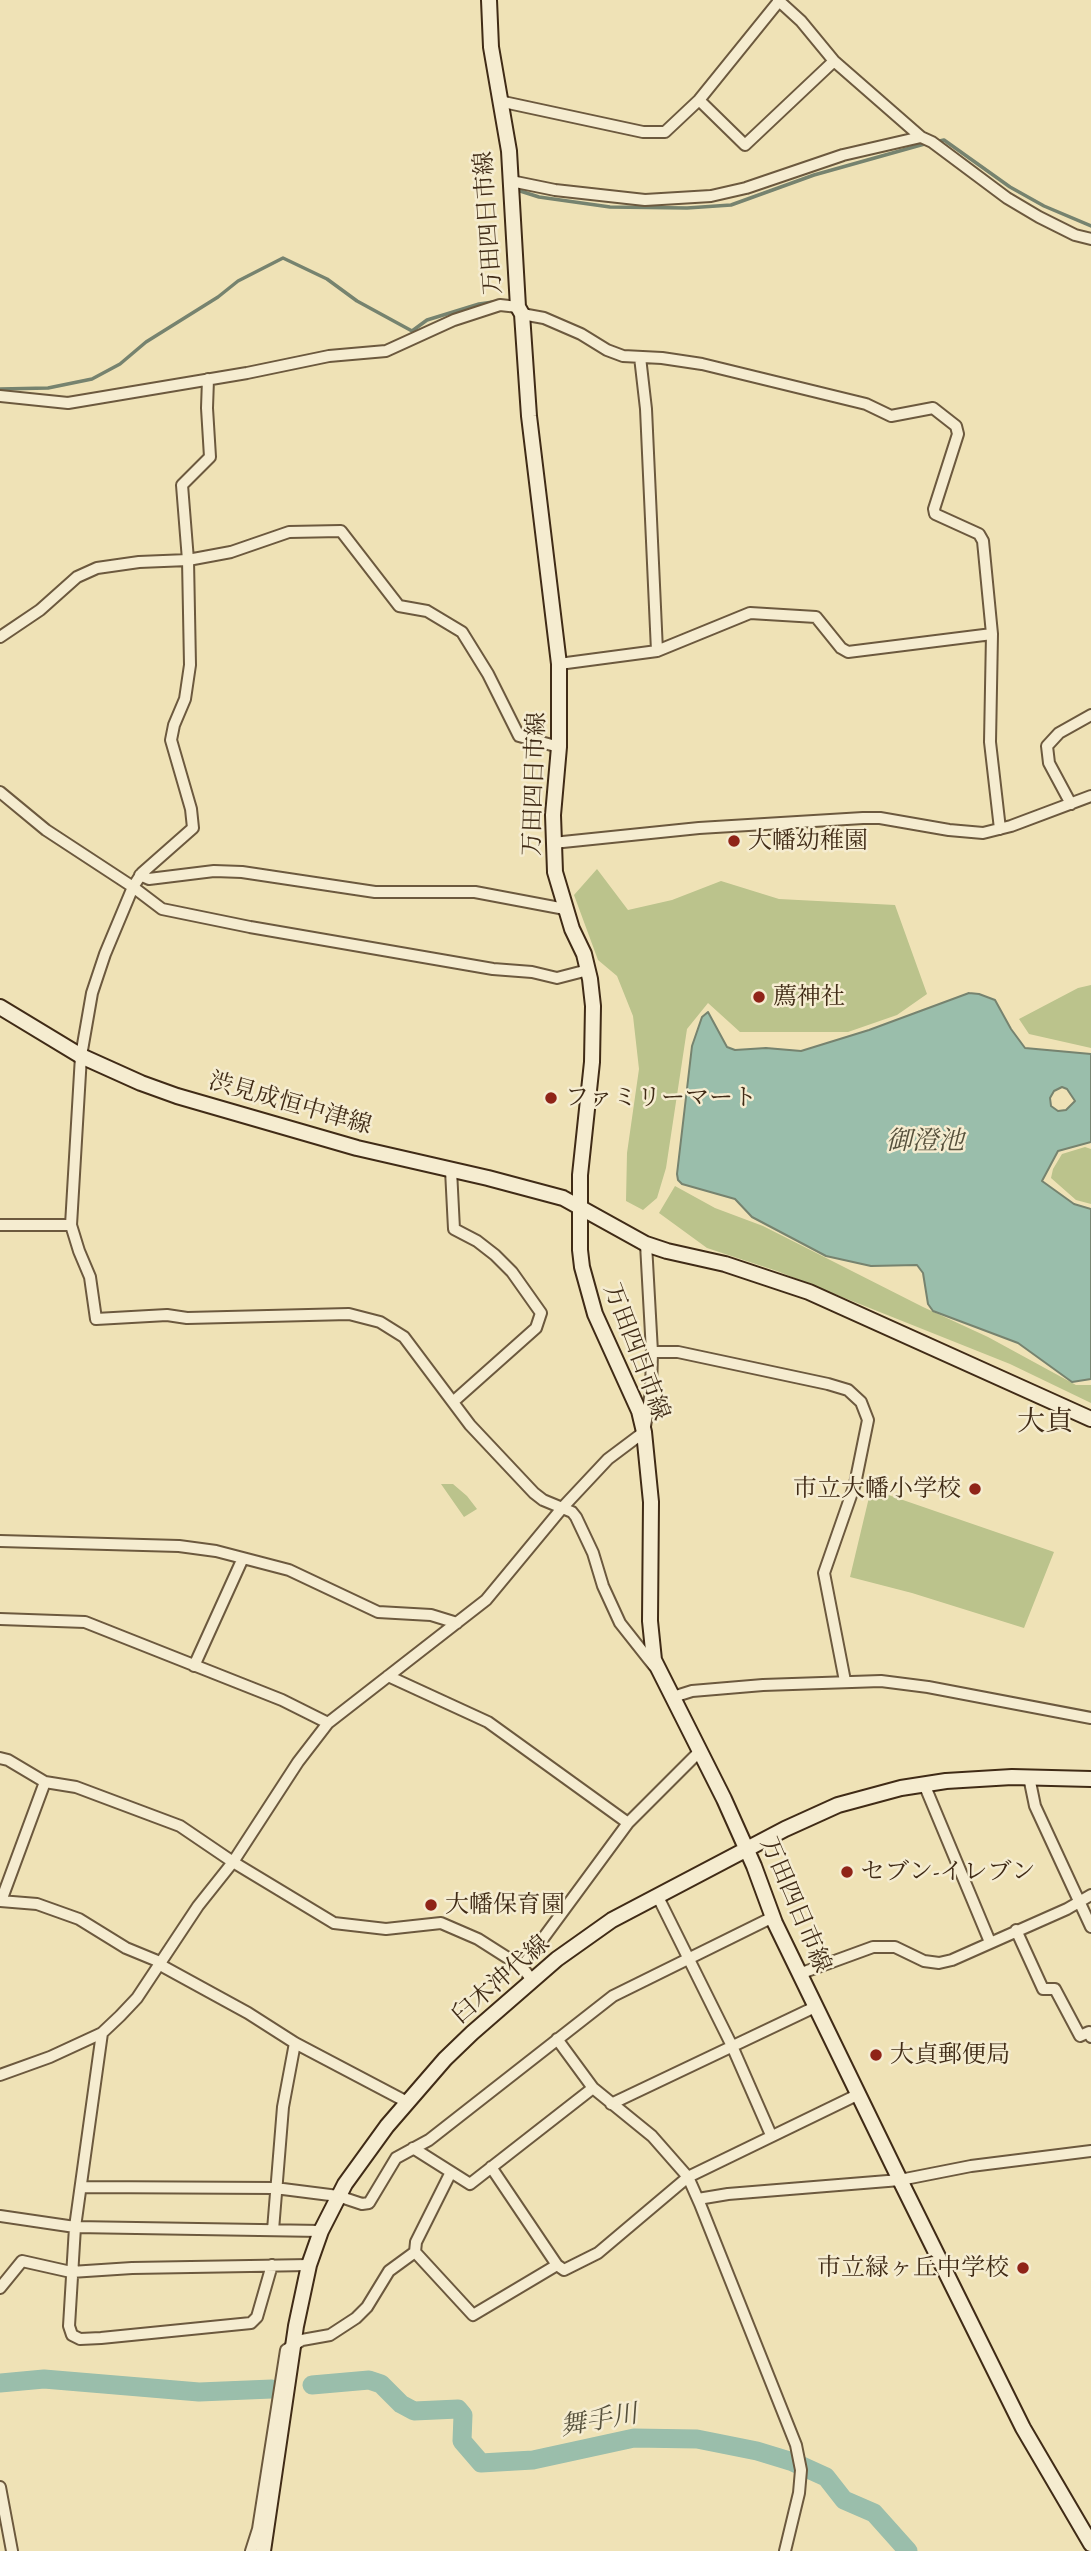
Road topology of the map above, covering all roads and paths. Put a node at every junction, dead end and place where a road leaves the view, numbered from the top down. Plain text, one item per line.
1 (489, 0) edge
2 (779, 0) edge
3 (834, 61) junction
4 (699, 100) junction
5 (499, 101) junction
6 (921, 137) junction
7 (511, 181) junction
8 (1091, 239) edge
9 (520, 310) junction
10 (640, 357) junction
11 (208, 379) junction
12 (0, 396) edge
13 (188, 559) junction
14 (992, 634) junction
15 (0, 637) edge
16 (657, 651) junction
17 (559, 664) junction
18 (1091, 715) edge
19 (559, 747) junction
20 (0, 792) edge
21 (1091, 796) edge
22 (1071, 804) junction
23 (1000, 829) junction
24 (553, 843) junction
25 (140, 875) junction
26 (133, 887) junction
27 (565, 909) junction
28 (588, 970) junction
29 (0, 1007) edge
30 (81, 1056) junction
31 (451, 1170) junction
32 (581, 1209) junction
33 (0, 1225) edge
34 (71, 1225) junction
35 (646, 1244) junction
36 (652, 1352) junction
37 (454, 1401) junction
38 (1091, 1419) edge
39 (645, 1432) junction
40 (563, 1507) junction
41 (0, 1541) edge
42 (243, 1558) junction
43 (0, 1619) edge
44 (457, 1623) junction
45 (194, 1666) junction
46 (658, 1670) junction
47 (388, 1676) junction
48 (845, 1681) junction
49 (673, 1697) junction
50 (1091, 1718) edge
51 (328, 1723) junction
52 (699, 1752) junction
53 (0, 1758) edge
54 (1029, 1777) junction
55 (1091, 1779) edge
56 (45, 1782) junction
57 (924, 1784) junction
58 (628, 1824) junction
59 (747, 1849) junction
60 (233, 1862) junction
61 (657, 1895) junction
62 (1091, 1895) edge
63 (1078, 1900) junction
64 (1, 1901) edge
65 (773, 1917) junction
66 (1091, 1927) edge
67 (1016, 1930) junction
68 (990, 1942) junction
69 (690, 1959) junction
70 (160, 1962) junction
71 (522, 1967) junction
72 (799, 1974) junction
73 (532, 1980) junction
74 (815, 2007) junction
75 (102, 2034) junction
76 (1091, 2037) edge
77 (557, 2039) junction
78 (295, 2043) junction
79 (732, 2046) junction
80 (0, 2075) edge
81 (593, 2088) junction
82 (859, 2094) junction
83 (407, 2102) junction
84 (611, 2104) junction
85 (771, 2135) junction
86 (413, 2148) junction
87 (1091, 2151) edge
88 (491, 2167) junction
89 (451, 2172) junction
90 (688, 2177) junction
91 (900, 2180) junction
92 (81, 2187) junction
93 (275, 2188) junction
94 (338, 2196) junction
95 (698, 2199) junction
96 (0, 2216) edge
97 (75, 2227) junction
98 (273, 2230) junction
99 (321, 2231) junction
100 (415, 2252) junction
101 (272, 2265) junction
102 (309, 2265) junction
103 (557, 2265) junction
104 (71, 2272) junction
105 (0, 2288) edge
106 (293, 2344) junction
107 (0, 2487) edge
108 (1091, 2544) edge
109 (12, 2551) edge
110 (251, 2551) edge
111 (263, 2551) edge
112 (785, 2551) edge

1 - 5 main road, 万田四日市線
2 - 3 street
2 - 4 street
3 - 4 street
3 - 6 street
4 - 5 street
5 - 7 main road, 万田四日市線
6 - 7 street
6 - 8 street
7 - 9 main road, 万田四日市線
9 - 10 street
9 - 11 street
9 - 17 main road, 万田四日市線
10 - 14 street
10 - 16 street
11 - 12 street
11 - 13 street
13 - 15 street
13 - 19 street
13 - 25 street
14 - 16 street
14 - 23 street
16 - 17 street
17 - 19 main road, 万田四日市線
18 - 22 street
19 - 24 main road, 万田四日市線
20 - 26 street
21 - 22 street
22 - 23 street
23 - 24 street
24 - 27 main road, 万田四日市線
25 - 26 street
25 - 27 street
26 - 28 street
26 - 30 street
27 - 28 main road, 万田四日市線
28 - 32 main road, 万田四日市線
29 - 30 main road, 渋見成恒中津線
30 - 31 main road, 渋見成恒中津線
30 - 34 street
31 - 32 main road, 渋見成恒中津線
31 - 37 street
32 - 35 main road, 渋見成恒中津線
32 - 39 main road, 万田四日市線
33 - 34 street
34 - 37 street
35 - 36 street
35 - 38 main road, 渋見成恒中津線
36 - 39 street
36 - 48 street
37 - 40 street
39 - 40 street
39 - 46 main road, 万田四日市線
40 - 44 street
40 - 46 street
41 - 42 street
42 - 44 street
42 - 45 street
43 - 45 street
44 - 47 street
45 - 51 street
46 - 49 main road, 万田四日市線
47 - 51 street
47 - 58 street
48 - 49 street
48 - 50 street
49 - 52 main road, 万田四日市線
51 - 60 street
52 - 58 street
52 - 59 main road, 万田四日市線
53 - 56 street
54 - 55 main road, 臼木沖代線
54 - 57 main road, 臼木沖代線
54 - 63 street
56 - 60 street
56 - 64 street
57 - 59 main road, 臼木沖代線
57 - 68 street
58 - 71 street
59 - 61 main road, 臼木沖代線
59 - 65 main road, 万田四日市線
60 - 70 street
60 - 71 street
61 - 69 street
61 - 73 main road, 臼木沖代線
62 - 63 street
63 - 66 street
63 - 67 street
64 - 70 street
65 - 69 street
65 - 72 main road, 万田四日市線
67 - 68 street
67 - 76 street
68 - 72 street
69 - 77 street
69 - 79 street
70 - 75 street
70 - 78 street
71 - 73 street
72 - 74 main road, 万田四日市線
73 - 83 main road, 臼木沖代線
74 - 79 street
74 - 82 main road, 万田四日市線
75 - 80 street
75 - 92 street
77 - 81 street
77 - 86 street
78 - 83 street
78 - 93 street
79 - 84 street
79 - 85 street
81 - 84 street
81 - 88 street
82 - 85 street
82 - 91 main road, 万田四日市線
83 - 94 main road, 臼木沖代線
84 - 90 street
85 - 90 street
86 - 89 street
86 - 94 street
87 - 91 street
88 - 89 street
88 - 103 street
89 - 100 street
90 - 95 street
90 - 103 street
91 - 95 street
91 - 108 main road, 万田四日市線
92 - 93 street
92 - 97 street
93 - 94 street
93 - 98 street
94 - 99 main road, 臼木沖代線
95 - 112 street
96 - 97 street
97 - 98 street
97 - 104 street
98 - 99 street
99 - 102 main road, 臼木沖代線
100 - 103 street
100 - 106 street
101 - 102 street
101 - 104 street
101 - 104 street
102 - 106 main road, 臼木沖代線
104 - 105 street
106 - 110 street
106 - 111 main road, 臼木沖代線
107 - 109 street

